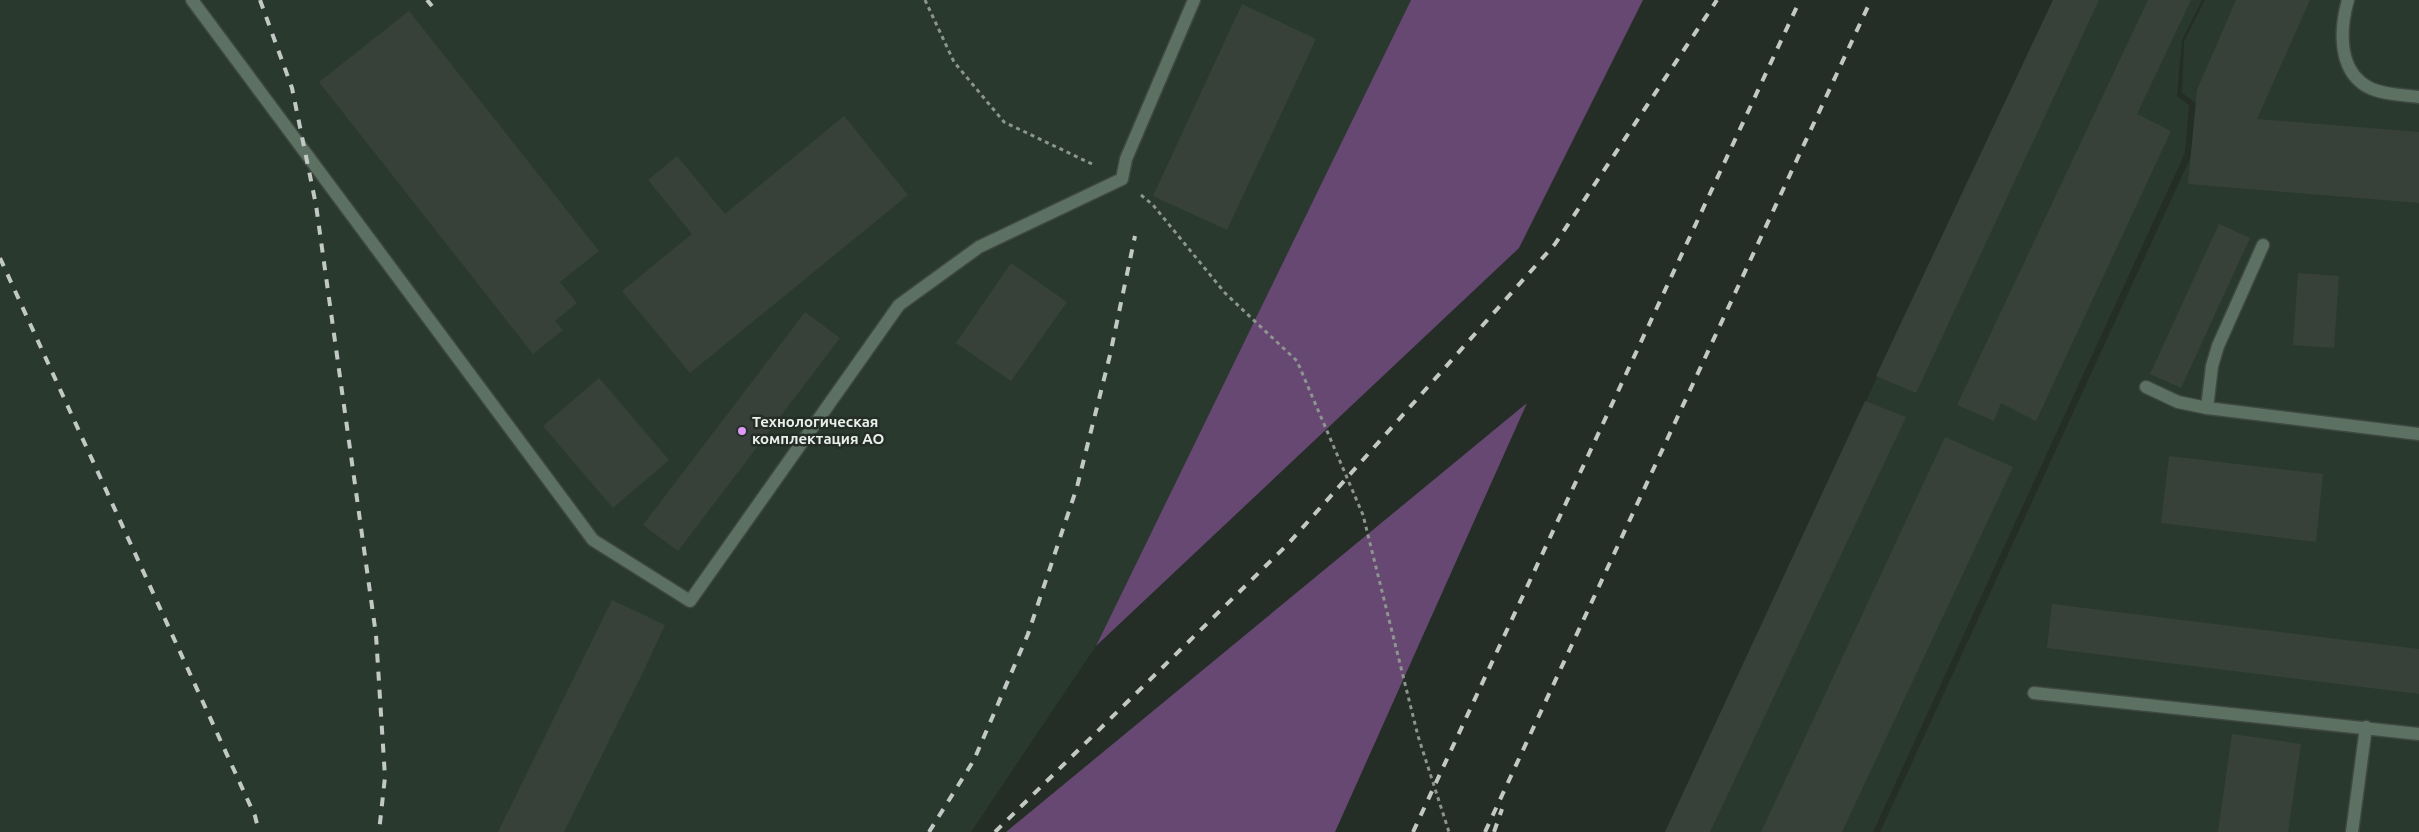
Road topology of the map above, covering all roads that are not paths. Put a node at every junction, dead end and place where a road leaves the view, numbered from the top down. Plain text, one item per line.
1 (192, 0) edge
2 (1194, 0) edge
3 (2348, 0) edge
4 (2419, 97) edge
5 (2264, 245) dead end
6 (2146, 387) dead end
7 (2207, 408) junction
8 (2419, 434) edge
9 (2034, 693) dead end
10 (2366, 727) junction
11 (2419, 734) edge
12 (2352, 832) edge

1 - 2 lane
3 - 4 lane
5 - 7 lane
6 - 7 lane
7 - 8 lane
9 - 10 lane
10 - 11 lane
10 - 12 lane

